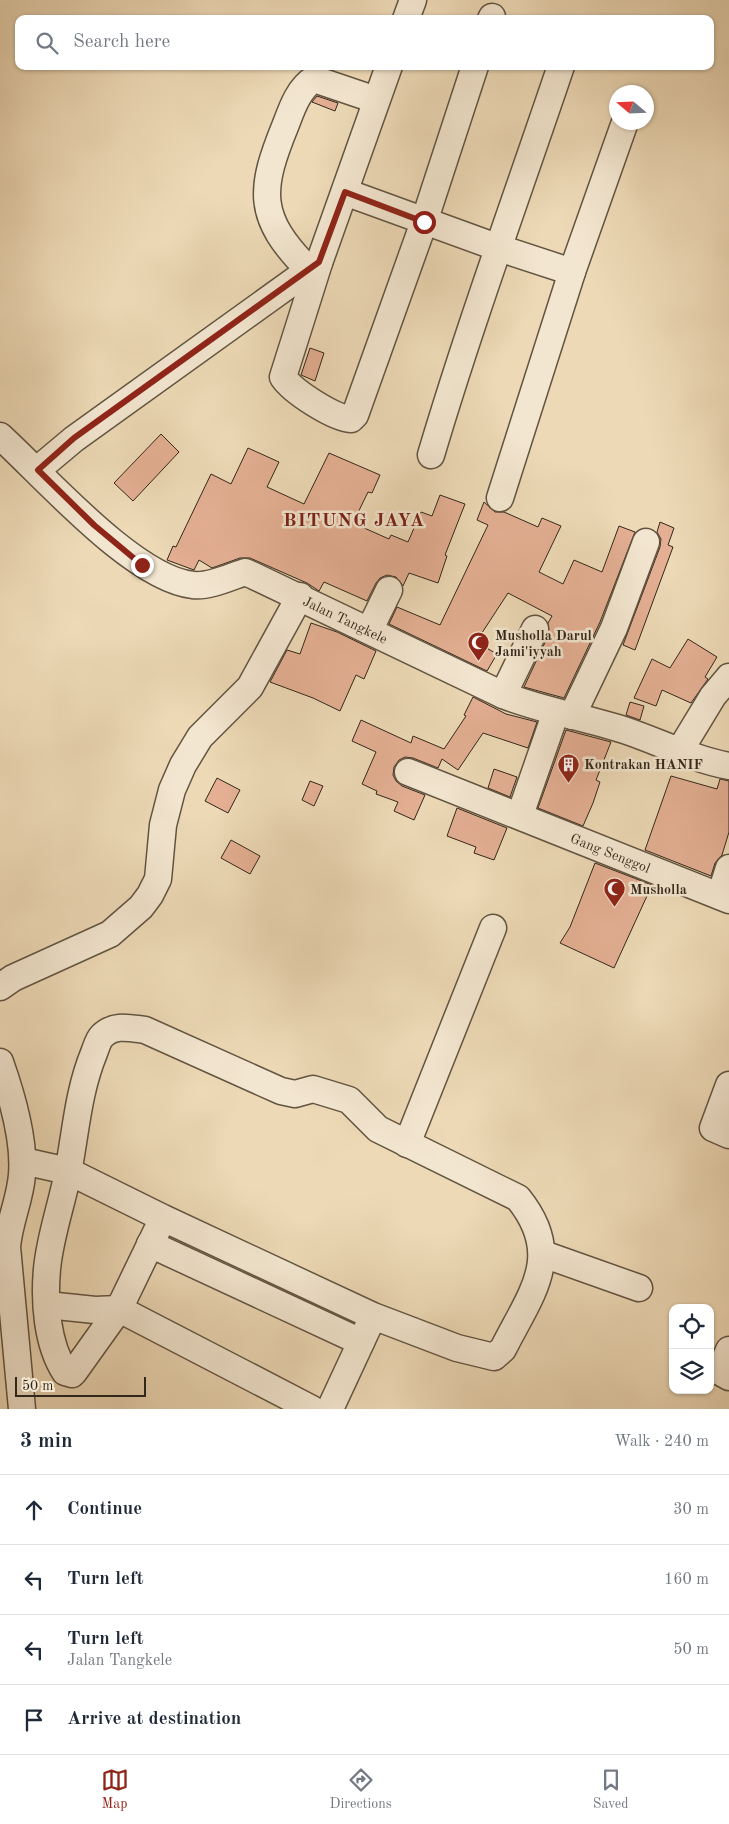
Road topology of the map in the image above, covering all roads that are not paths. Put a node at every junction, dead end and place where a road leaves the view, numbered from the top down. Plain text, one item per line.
1 (414, 0) edge
2 (408, 15) edge
3 (387, 70) edge
4 (475, 70) edge
5 (560, 70) edge
6 (376, 100) junction
7 (622, 130) edge
8 (345, 192) junction
9 (424, 222) junction
10 (499, 248) junction
11 (314, 266) junction
12 (572, 272) junction
13 (0, 436) edge
14 (431, 455) dead end
15 (38, 470) junction
16 (500, 498) dead end
17 (646, 542) dead end
18 (389, 590) dead end
19 (300, 596) junction
20 (370, 629) junction
21 (535, 629) dead end
22 (729, 677) edge
23 (503, 695) junction
24 (564, 714) junction
25 (679, 752) junction
26 (729, 766) edge
27 (408, 772) dead end
28 (520, 815) junction
29 (729, 868) edge
30 (724, 898) edge
31 (493, 928) dead end
32 (0, 987) edge
33 (0, 1062) edge
34 (729, 1085) edge
35 (729, 1134) edge
36 (407, 1144) junction
37 (23, 1161) junction
38 (68, 1171) junction
39 (163, 1218) junction
40 (150, 1244) junction
41 (543, 1254) junction
42 (272, 1268) junction
43 (639, 1288) dead end
44 (259, 1295) junction
45 (47, 1304) junction
46 (118, 1309) junction
47 (373, 1316) junction
48 (361, 1342) junction
49 (729, 1350) edge
50 (729, 1377) edge
51 (22, 1409) edge
52 (312, 1409) edge
53 (330, 1409) edge

1 - 2 street
3 - 6 street
4 - 9 street
5 - 10 street
6 - 8 street
6 - 11 street
7 - 12 street
8 - 9 street
8 - 11 street
9 - 10 street
9 - 11 street
10 - 12 street
10 - 14 street
11 - 15 street
12 - 16 street
13 - 15 street, Jalan Tangkele
15 - 19 street, Jalan Tangkele
17 - 24 street
18 - 20 street
19 - 20 street, Jalan Tangkele
19 - 32 street
20 - 23 street, Jalan Tangkele
21 - 23 street
22 - 25 street
23 - 24 street, Jalan Tangkele
24 - 25 street, Jalan Tangkele
24 - 28 street
25 - 26 street, Jalan Tangkele
27 - 28 street, Gang Senggol
28 - 30 street, Gang Senggol
29 - 30 street
31 - 36 street
33 - 37 street
34 - 35 street
36 - 38 street
36 - 41 street
37 - 38 street
37 - 51 street
38 - 39 street
38 - 45 street
39 - 40 street
39 - 42 street
40 - 44 street
40 - 46 street
41 - 43 street
41 - 47 street
42 - 44 street
42 - 47 street
44 - 48 street
45 - 46 street
45 - 46 street
46 - 52 street
47 - 48 street
48 - 53 street
49 - 50 street

